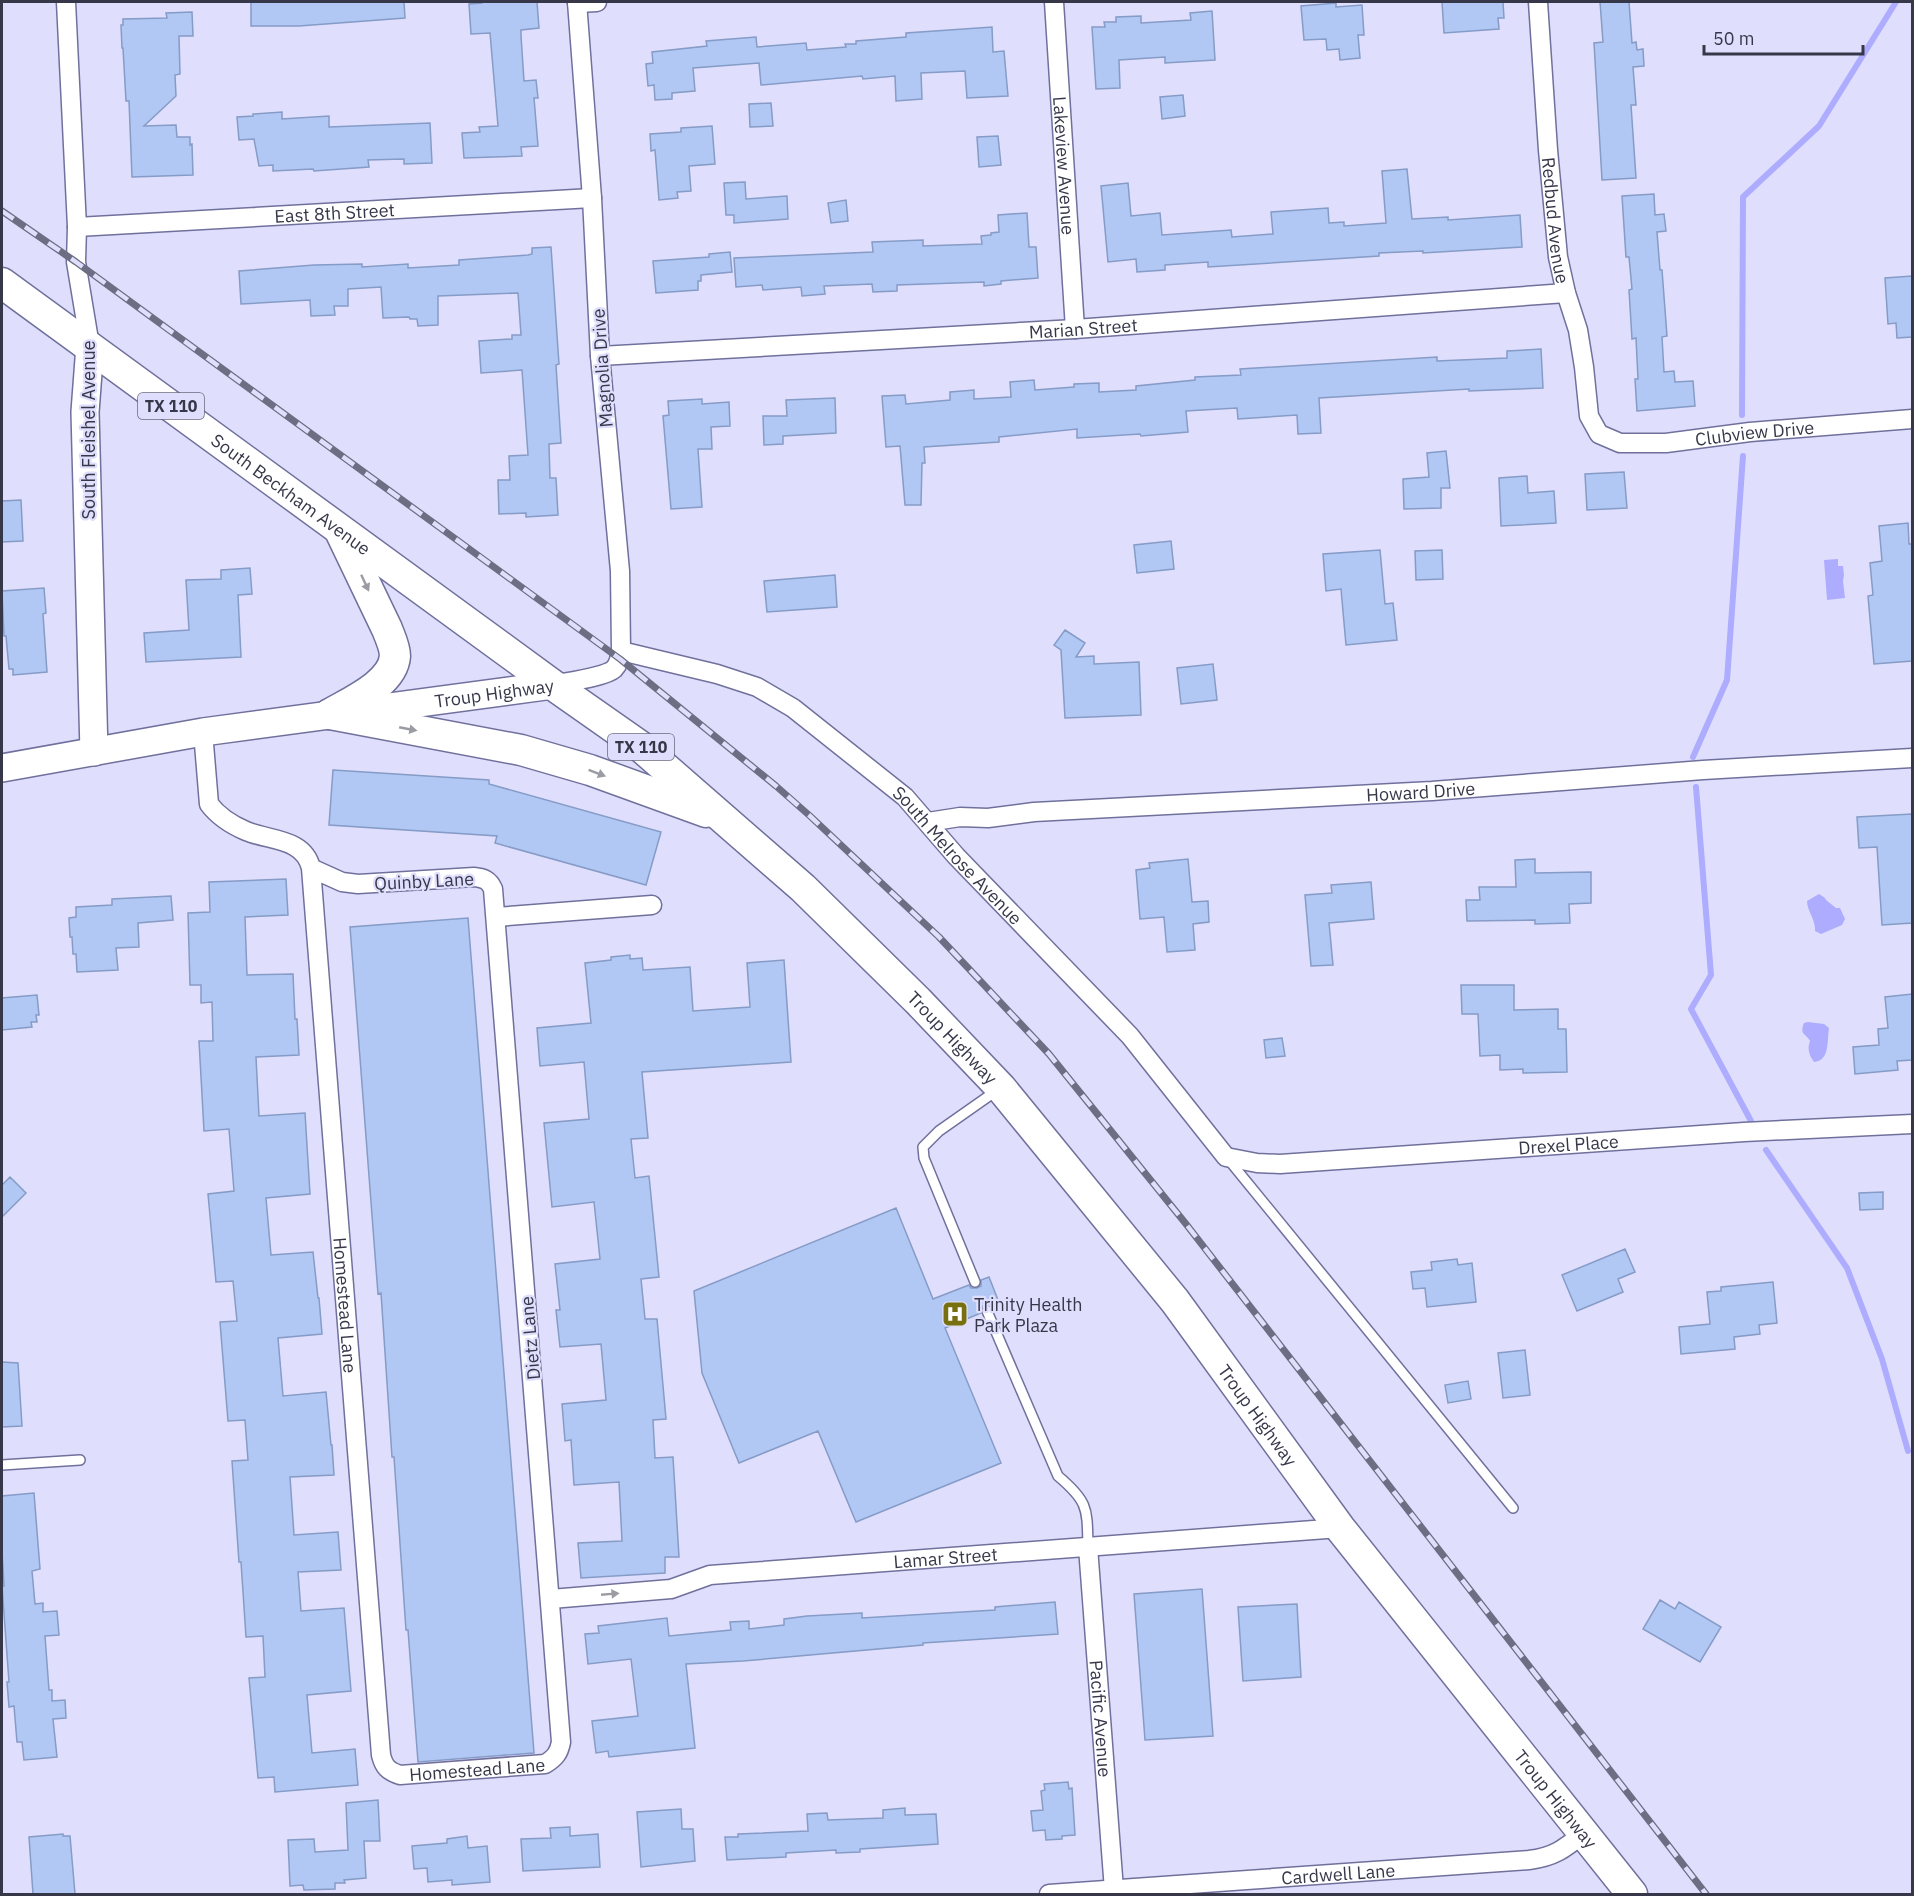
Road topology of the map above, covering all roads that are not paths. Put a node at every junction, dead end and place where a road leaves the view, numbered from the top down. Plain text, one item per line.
1 (66, 2) edge
2 (577, 2) edge
3 (597, 2) edge
4 (1054, 2) edge
5 (1538, 2) edge
6 (592, 198) junction
7 (78, 227) junction
8 (2, 283) edge
9 (1566, 293) junction
10 (1075, 329) junction
11 (90, 346) junction
12 (600, 356) junction
13 (1912, 419) edge
14 (1599, 434) joint
15 (340, 530) junction
16 (621, 651) junction
17 (553, 685) junction
18 (330, 714) junction
19 (203, 732) junction
20 (94, 752) junction
21 (1912, 758) edge
22 (2, 768) edge
23 (723, 818) junction
24 (928, 822) junction
25 (311, 868) junction
26 (652, 905) dead end
27 (496, 917) junction
28 (1001, 1088) junction
29 (1912, 1124) edge
30 (1226, 1157) junction
31 (975, 1282) dead end
32 (987, 1311) dead end
33 (80, 1460) dead end
34 (2, 1465) edge
35 (1513, 1508) dead end
36 (1340, 1528) junction
37 (1088, 1547) junction
38 (551, 1599) junction
39 (555, 1758) joint
40 (1584, 1833) junction
41 (1190, 1889) edge
42 (1114, 1890) junction
43 (1049, 1894) edge
44 (1632, 1894) edge

1 - 7 street, South Fleishel Avenue
2 - 3 street
2 - 6 street, Magnolia Drive
4 - 10 street, Lakeview Avenue
5 - 9 street, Redbud Avenue
6 - 7 street, East 8th Street
6 - 12 street, Magnolia Drive
7 - 11 street, South Fleishel Avenue
8 - 11 main road, South Beckham Avenue / TX 110
9 - 10 street, Marian Street
9 - 14 street, Redbud Avenue
10 - 12 street, Marian Street
11 - 15 main road, South Beckham Avenue / TX 110
11 - 20 main road, South Fleishel Avenue
12 - 16 street, Magnolia Drive
13 - 14 street, Clubview Drive
15 - 17 main road, South Beckham Avenue / TX 110
15 -> 18 main road
16 - 17 street
16 - 24 street, South Melrose Avenue
17 - 18 main road, Troup Highway
17 - 23 main road, Troup Highway / TX 110
18 - 19 main road, Troup Highway
18 -> 23 main road
19 - 20 main road, Troup Highway
19 - 25 street
20 - 22 main road, Troup Highway
21 - 24 street, Howard Drive
23 - 28 main road, Troup Highway
24 - 30 street, South Melrose Avenue
25 - 27 street, Quinby Lane
25 - 39 street, Homestead Lane
26 - 27 street
27 - 38 street, Dietz Lane
28 - 31 lane
28 - 36 main road, Troup Highway
29 - 30 street, Drexel Place
30 - 35 lane
32 - 37 lane
33 - 34 lane
36 - 37 street, Lamar Street
36 - 40 main road, Troup Highway
38 -> 37 street, Lamar Street
37 - 42 street, Pacific Avenue
38 - 39 street, Dietz Lane
40 - 41 street, Cardwell Lane
40 - 44 main road, Troup Highway
41 - 42 street, Cardwell Lane
42 - 43 street, Cardwell Lane

